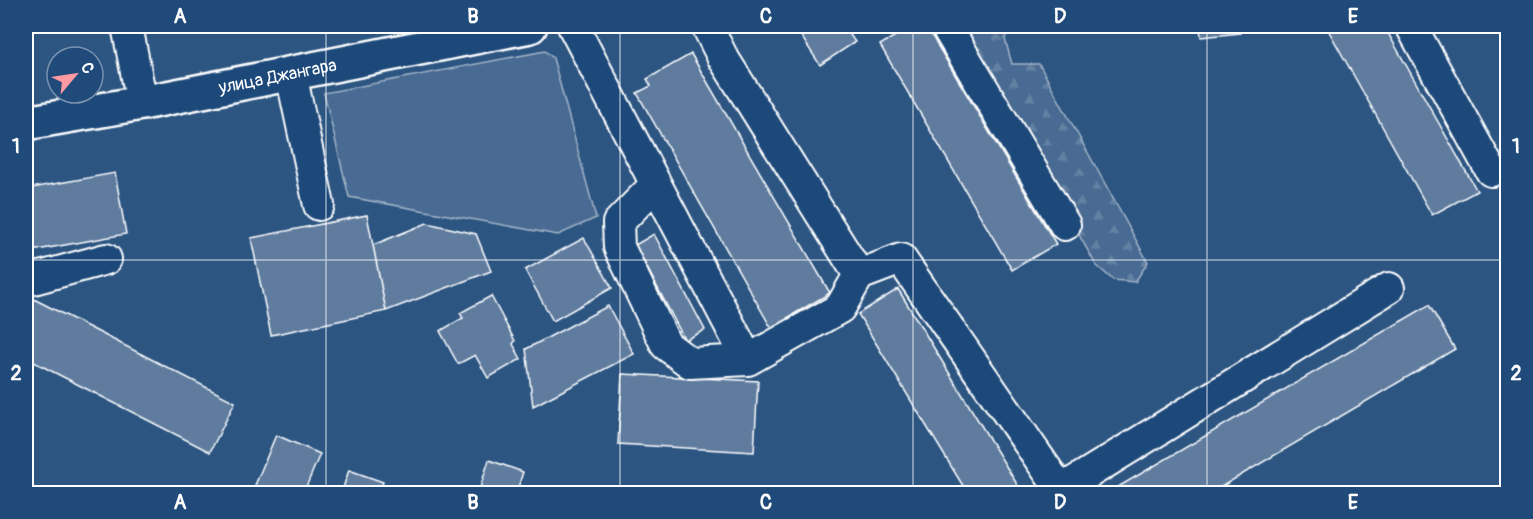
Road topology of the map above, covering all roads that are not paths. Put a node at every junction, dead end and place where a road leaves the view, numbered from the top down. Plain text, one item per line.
1 (127, 26) edge
2 (530, 26) edge
3 (573, 26) edge
4 (707, 26) edge
5 (946, 26) edge
6 (1411, 26) edge
7 (451, 34) edge
8 (291, 74) junction
9 (142, 103) junction
10 (26, 123) edge
11 (1491, 171) dead end
12 (656, 184) junction
13 (319, 205) dead end
14 (1065, 225) dead end
15 (106, 259) dead end
16 (859, 275) junction
17 (26, 281) edge
18 (1389, 288) dead end
19 (748, 360) junction

1 - 9 lane
2 - 7 main road, улица Джангара
3 - 12 lane
4 - 16 lane
5 - 14 lane
6 - 11 lane
7 - 8 main road, улица Джангара
8 - 9 main road, улица Джангара
8 - 13 lane
9 - 10 main road, улица Джангара
12 - 19 lane
12 - 19 lane
15 - 17 lane
16 - 18 lane
16 - 19 lane

